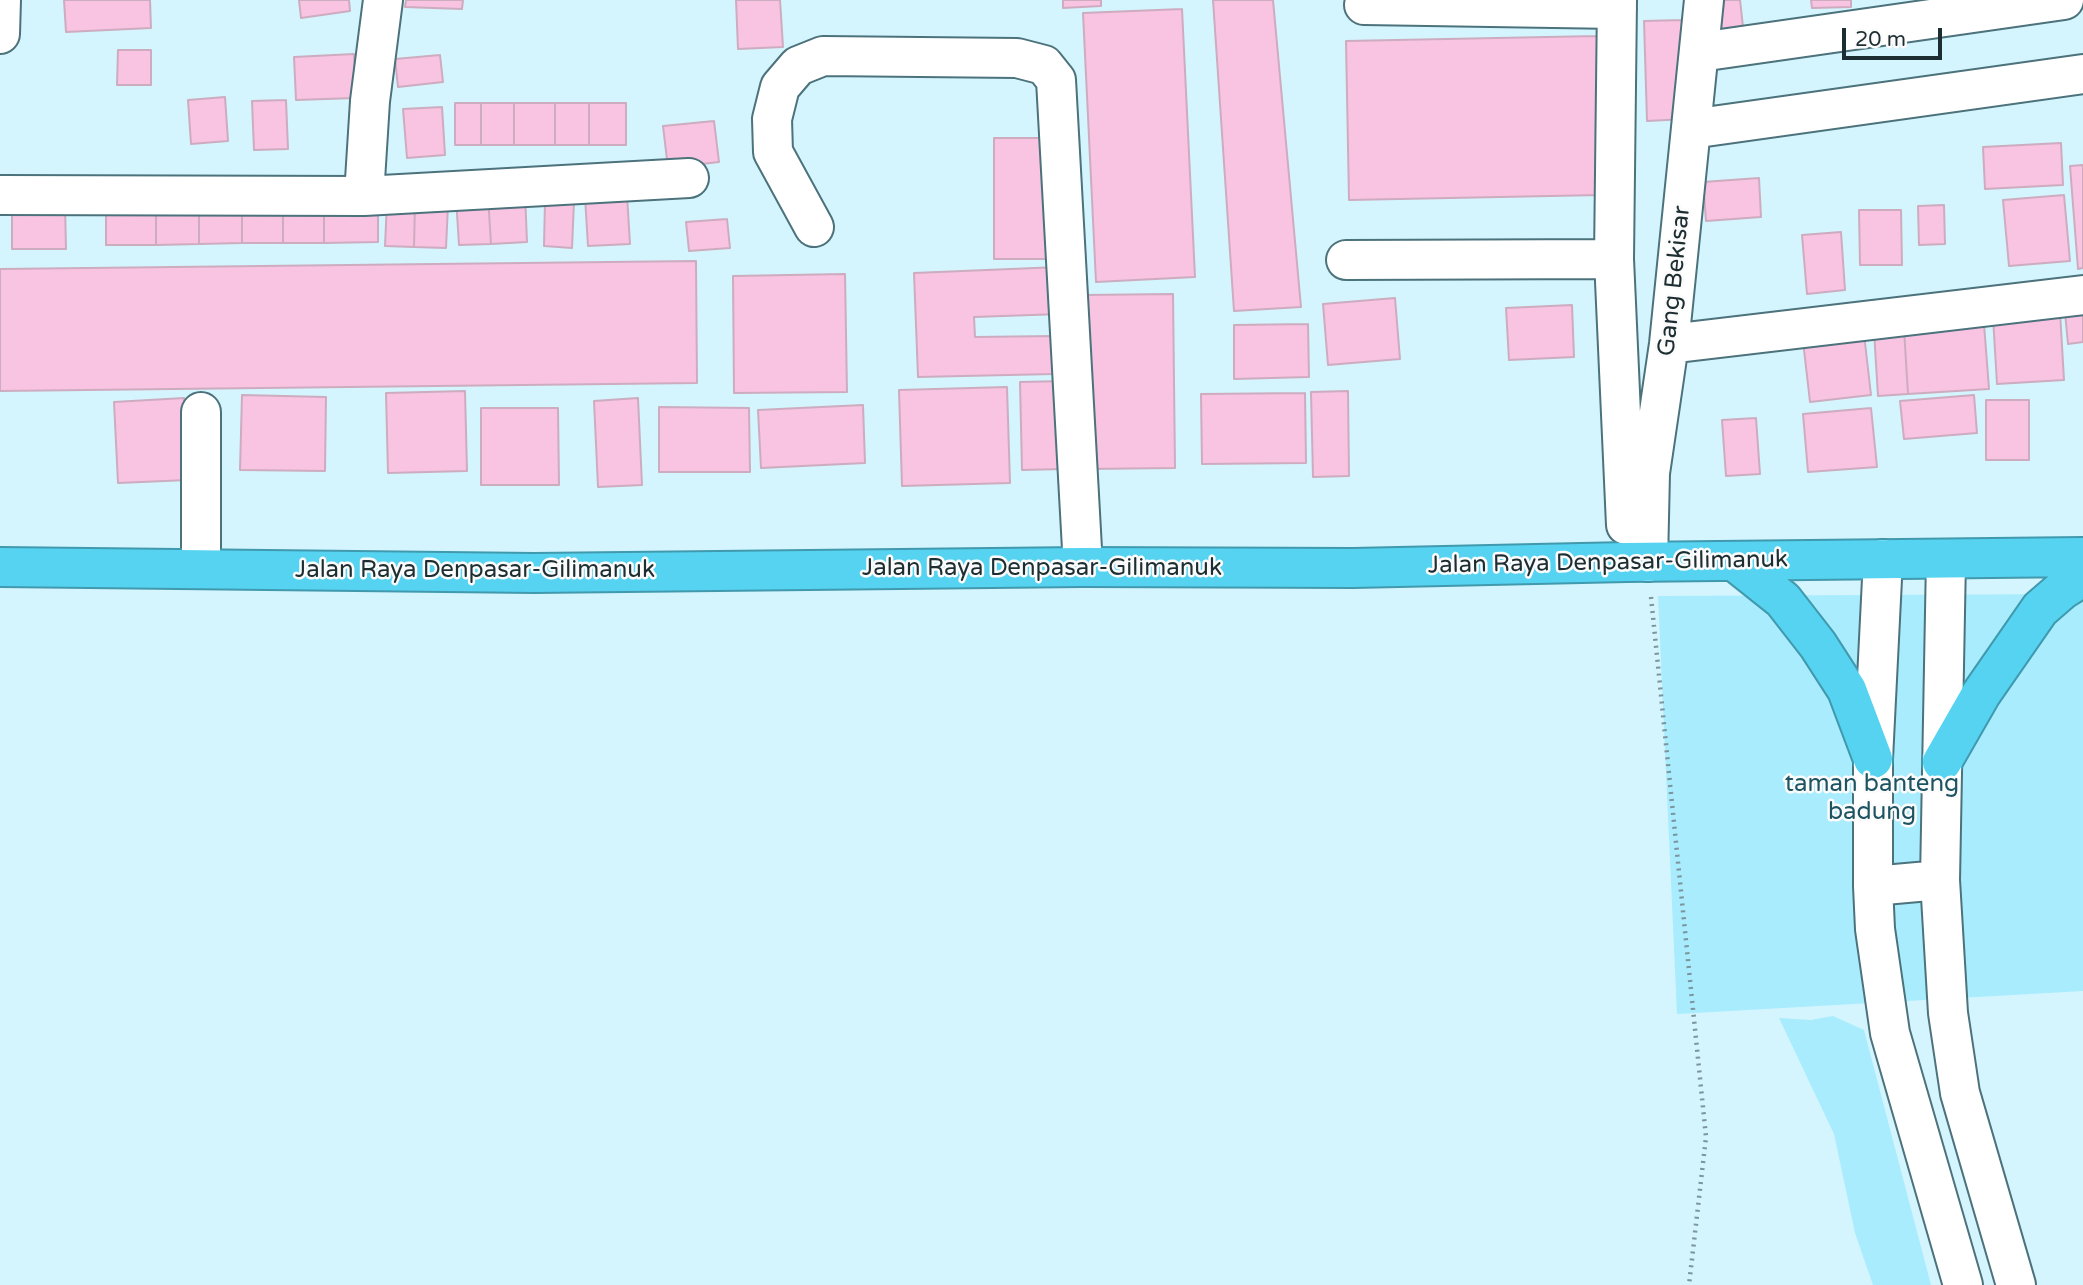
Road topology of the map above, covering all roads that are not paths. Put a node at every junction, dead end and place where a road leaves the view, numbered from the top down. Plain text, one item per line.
1 (1, 0) edge
2 (383, 0) edge
3 (1704, 0) edge
4 (2064, 0) edge
5 (1617, 4) edge
6 (1364, 5) dead end
7 (0, 34) edge
8 (1700, 52) junction
9 (2083, 74) edge
10 (1691, 130) junction
11 (689, 178) dead end
12 (0, 195) edge
13 (364, 196) junction
14 (814, 227) dead end
15 (1614, 259) junction
16 (1346, 260) dead end
17 (2083, 295) edge
18 (1669, 344) junction
19 (201, 412) dead end
20 (2083, 557) edge
21 (1882, 559) junction
22 (1946, 559) junction
23 (1734, 561) junction
24 (1637, 562) junction
25 (0, 567) edge
26 (1083, 567) junction
27 (201, 569) junction
28 (2083, 577) edge
29 (1873, 759) junction
30 (1942, 762) junction
31 (1940, 880) junction
32 (1872, 886) junction
33 (1963, 1285) edge
34 (2016, 1285) edge

1 - 7 street
2 - 13 street
3 - 8 street, Gang Bekisar
4 - 8 street
5 - 6 street
5 - 15 street
8 - 10 street, Gang Bekisar
9 - 10 street
10 - 18 street, Gang Bekisar
11 - 13 street
12 - 13 street
14 - 26 street
15 - 16 street
15 - 24 street
17 - 18 street
18 - 24 street, Gang Bekisar
19 - 27 street
20 - 22 highway, Jalan Raya Denpasar-Gilimanuk
21 - 22 highway, Jalan Raya Denpasar-Gilimanuk
21 - 23 highway, Jalan Raya Denpasar-Gilimanuk
21 - 29 street
22 - 30 street
23 - 24 highway, Jalan Raya Denpasar-Gilimanuk
23 - 29 highway
24 - 26 highway, Jalan Raya Denpasar-Gilimanuk
25 - 27 highway, Jalan Raya Denpasar-Gilimanuk
26 - 27 highway, Jalan Raya Denpasar-Gilimanuk
28 - 30 highway
29 - 32 street
30 - 31 street
31 - 32 street
31 - 34 street
32 - 33 street

